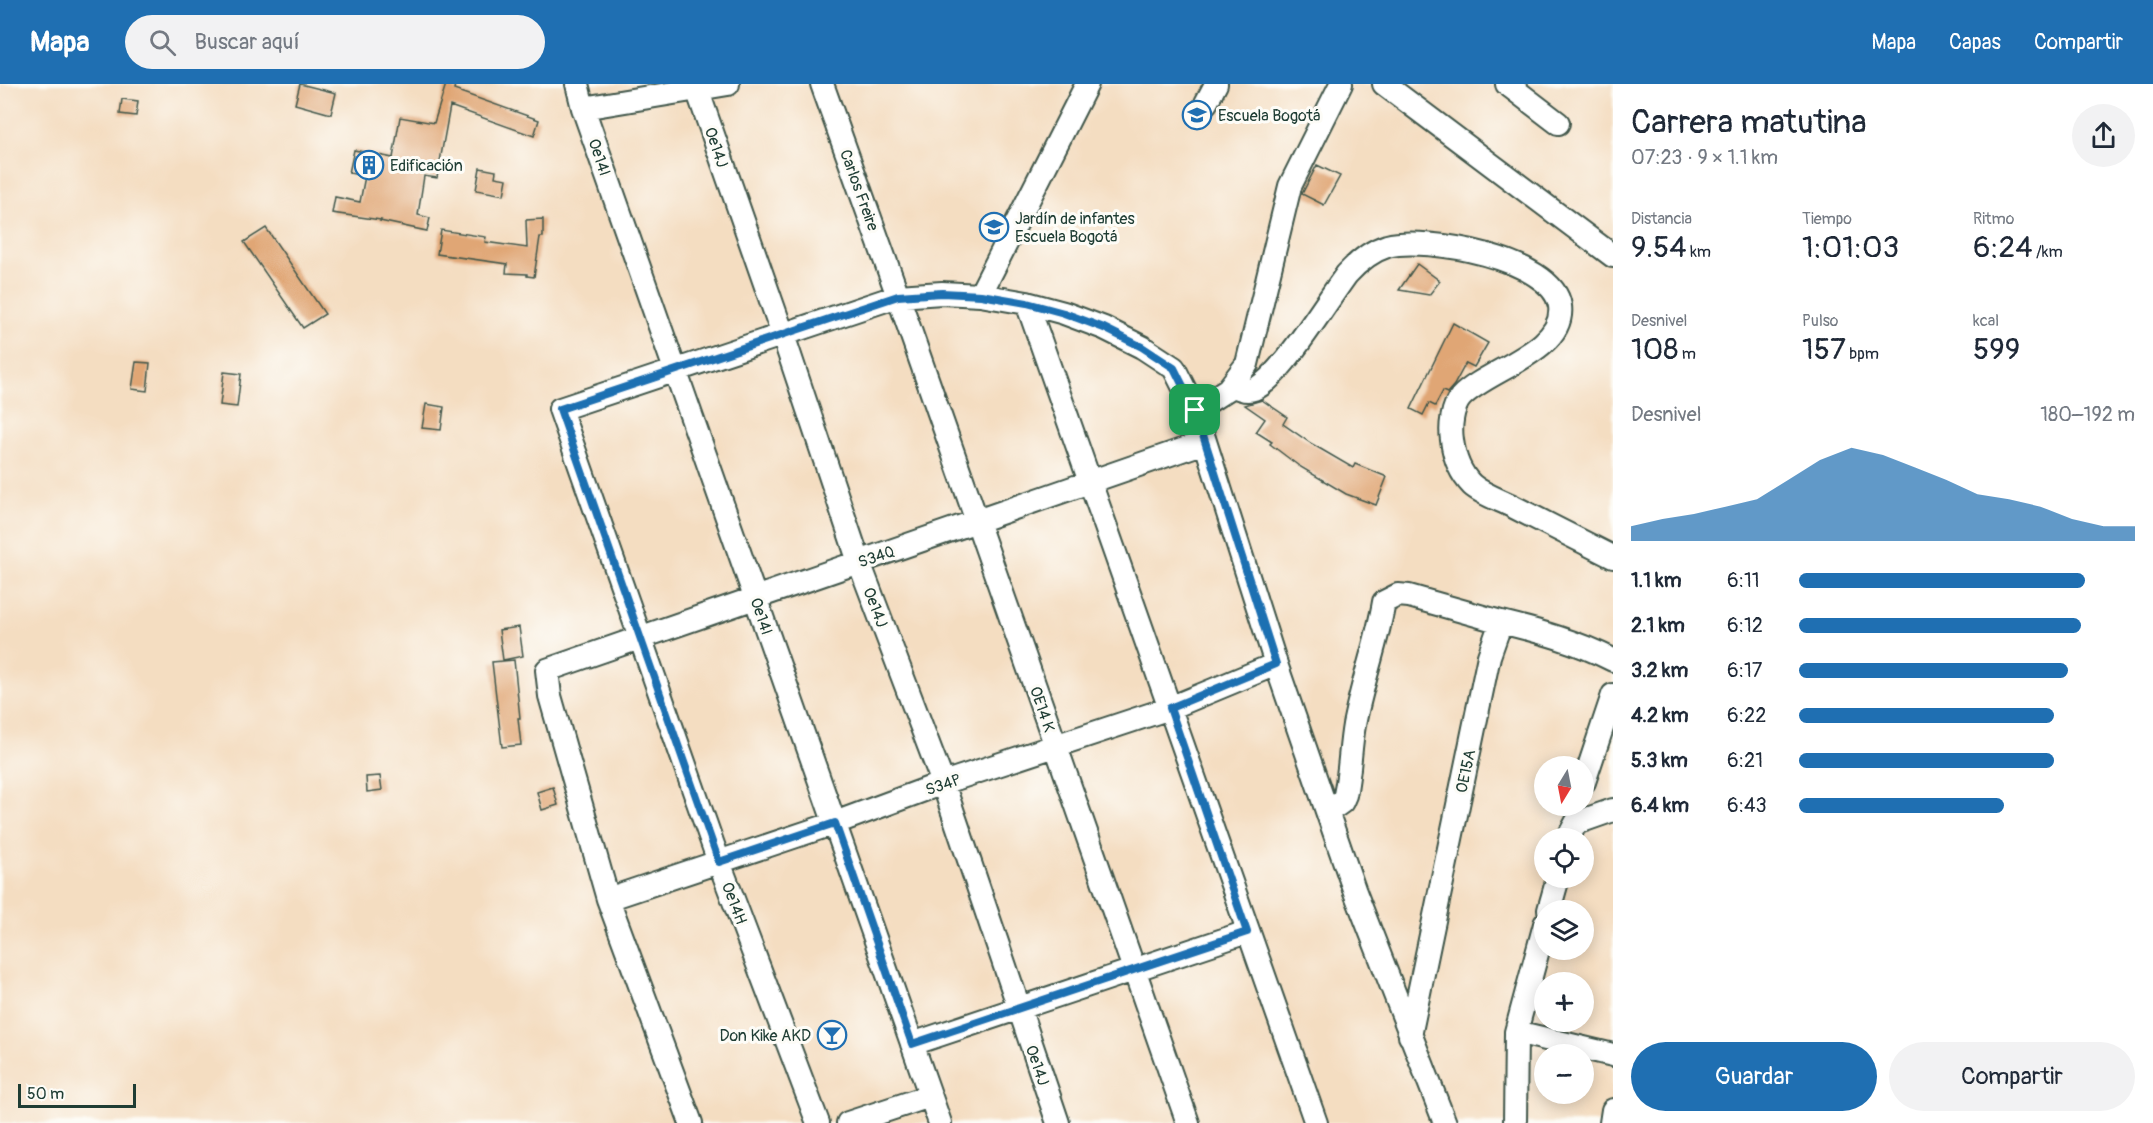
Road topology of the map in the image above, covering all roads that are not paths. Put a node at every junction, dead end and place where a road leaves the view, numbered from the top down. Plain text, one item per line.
1 (577, 84) edge
2 (728, 84) edge
3 (822, 84) edge
4 (1088, 84) edge
5 (1341, 84) edge
6 (1384, 84) edge
7 (1507, 84) edge
8 (697, 89) junction
9 (583, 108) junction
10 (1558, 123) dead end
11 (1613, 256) edge
12 (981, 295) junction
13 (898, 296) junction
14 (1027, 303) junction
15 (783, 335) junction
16 (675, 371) junction
17 (1232, 385) junction
18 (1195, 410) junction
19 (1204, 442) junction
20 (1089, 482) junction
21 (977, 521) junction
22 (1613, 557) edge
23 (859, 562) junction
24 (755, 598) junction
25 (1501, 622) junction
26 (640, 638) junction
27 (1613, 660) edge
28 (1276, 664) junction
29 (1613, 695) edge
30 (1170, 708) junction
31 (1056, 745) junction
32 (1593, 756) edge
33 (943, 783) junction
34 (1613, 810) edge
35 (1328, 812) junction
36 (1574, 822) edge
37 (835, 823) junction
38 (719, 862) junction
39 (608, 899) junction
40 (1247, 932) junction
41 (1535, 960) edge
42 (1135, 970) junction
43 (1019, 1009) junction
44 (1516, 1032) junction
45 (1410, 1036) junction
46 (912, 1044) junction
47 (1613, 1055) edge
48 (930, 1096) junction
49 (1613, 1110) edge
50 (691, 1123) edge
51 (818, 1123) edge
52 (848, 1123) edge
53 (940, 1123) edge
54 (1058, 1123) edge
55 (1188, 1123) edge
56 (1316, 1123) edge
57 (1445, 1123) edge
58 (1515, 1123) edge
59 (1611, 1123) edge

1 - 9 street, Oe14I
2 - 8 street
3 - 13 street, Carlos Freire
4 - 12 street
5 - 17 street
6 - 11 street
7 - 10 street
8 - 9 street
8 - 15 street, Oe14J
9 - 16 street, Oe14I
12 - 13 street
12 - 14 street
13 - 15 street
13 - 21 street, OE14 K
14 - 18 street
14 - 20 street
15 - 16 street
15 - 23 street, Oe14J
16 - 24 street, Oe14I
16 - 26 street, Oe14H
17 - 18 street
17 - 22 street
18 - 19 street
19 - 20 street, S34Q
19 - 28 street
20 - 21 street, S34Q
20 - 30 street
21 - 23 street, S34Q
21 - 31 street, OE14 K
23 - 24 street, S34Q
23 - 33 street, Oe14J
24 - 26 street, S34Q
24 - 37 street, Oe14I
25 - 27 street
25 - 35 street
25 - 45 street, OE15A
26 - 38 street, Oe14H
26 - 39 street, S34Q
28 - 30 street, S34P
28 - 35 street
29 - 32 street
30 - 31 street, S34P
30 - 40 street
31 - 33 street, S34P
31 - 42 street, OE14 K
33 - 37 street, S34P
33 - 43 street, Oe14J
34 - 36 street
35 - 45 street
37 - 38 street, S34P
37 - 46 street, Oe14I
38 - 39 street, S34P
38 - 51 street, Oe14H
39 - 50 street
40 - 42 street
40 - 56 street
41 - 44 street
42 - 43 street
42 - 55 street, OE14 K
43 - 46 street
43 - 54 street, Oe14J
44 - 47 street
44 - 58 street
45 - 57 street
46 - 48 street, Oe14I
48 - 52 street
48 - 53 street, Oe14I
49 - 59 street

